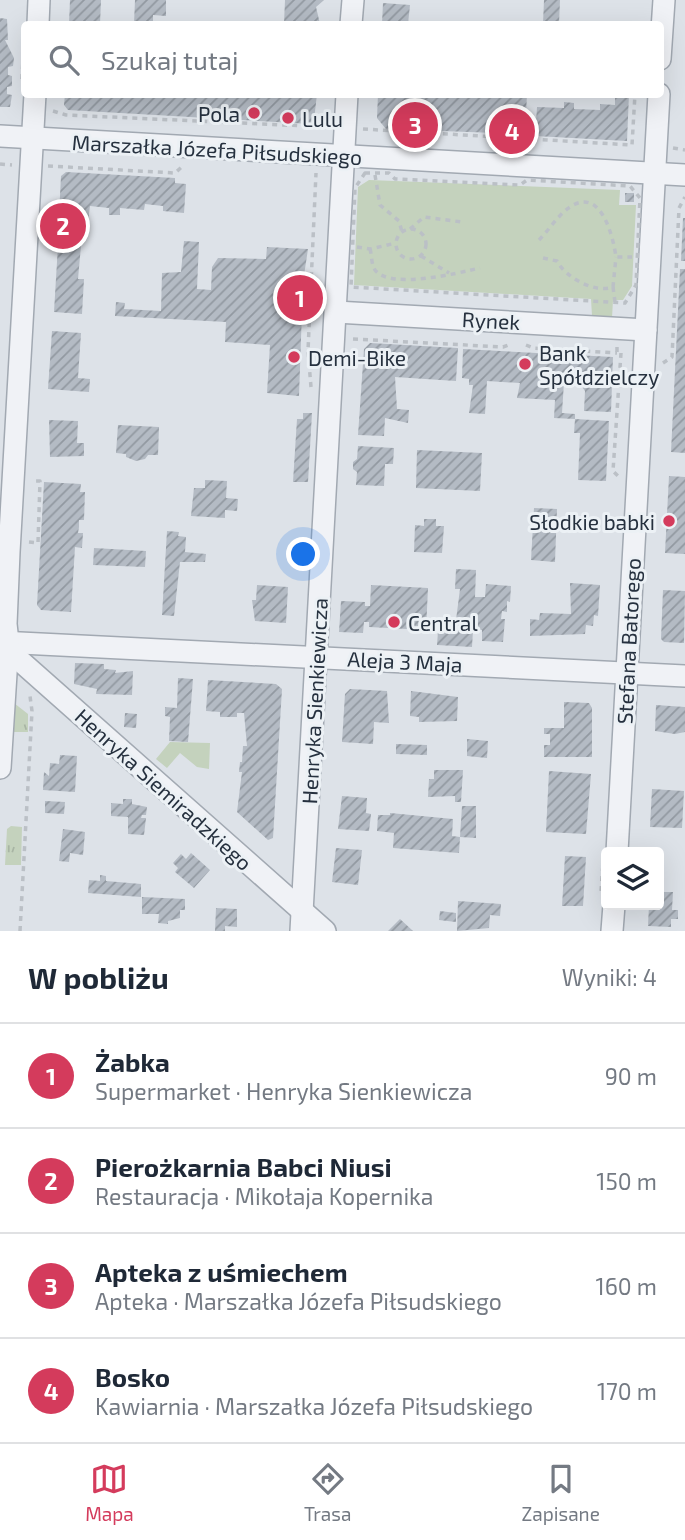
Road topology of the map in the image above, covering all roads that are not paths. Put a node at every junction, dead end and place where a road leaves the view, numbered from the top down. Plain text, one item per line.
1 (39, 0) edge
2 (352, 0) edge
3 (664, 0) edge
4 (38, 21) edge
5 (351, 21) edge
6 (663, 21) edge
7 (348, 98) edge
8 (659, 98) edge
9 (42, 102) edge
10 (0, 136) edge
11 (33, 139) junction
12 (344, 156) junction
13 (654, 173) junction
14 (685, 175) edge
15 (335, 312) junction
16 (646, 330) junction
17 (4, 642) edge
18 (316, 657) junction
19 (626, 673) junction
20 (685, 676) edge
21 (0, 768) edge
22 (611, 847) edge
23 (608, 910) edge
24 (301, 921) edge
25 (325, 931) edge
26 (612, 931) edge

1 - 4 street
2 - 5 street
3 - 6 street
7 - 12 street, Henryka Sienkiewicza
8 - 13 street, Stefana Batorego
9 - 11 street
10 - 11 street, Marszałka Józefa Piłsudskiego
11 - 12 street, Marszałka Józefa Piłsudskiego
11 - 17 street
12 - 13 street, Marszałka Józefa Piłsudskiego
12 - 15 street, Henryka Sienkiewicza
13 - 14 street, Marszałka Józefa Piłsudskiego
13 - 16 street, Stefana Batorego
15 - 16 street, Rynek
15 - 18 street, Henryka Sienkiewicza
16 - 19 street, Stefana Batorego
17 - 18 street, Aleja 3 Maja
17 - 21 street
17 - 24 street, Henryka Siemiradzkiego
18 - 19 street, Aleja 3 Maja
18 - 24 street, Henryka Sienkiewicza
19 - 20 street, Aleja 3 Maja
19 - 22 street, Stefana Batorego
23 - 26 street
24 - 25 street, Henryka Siemiradzkiego

